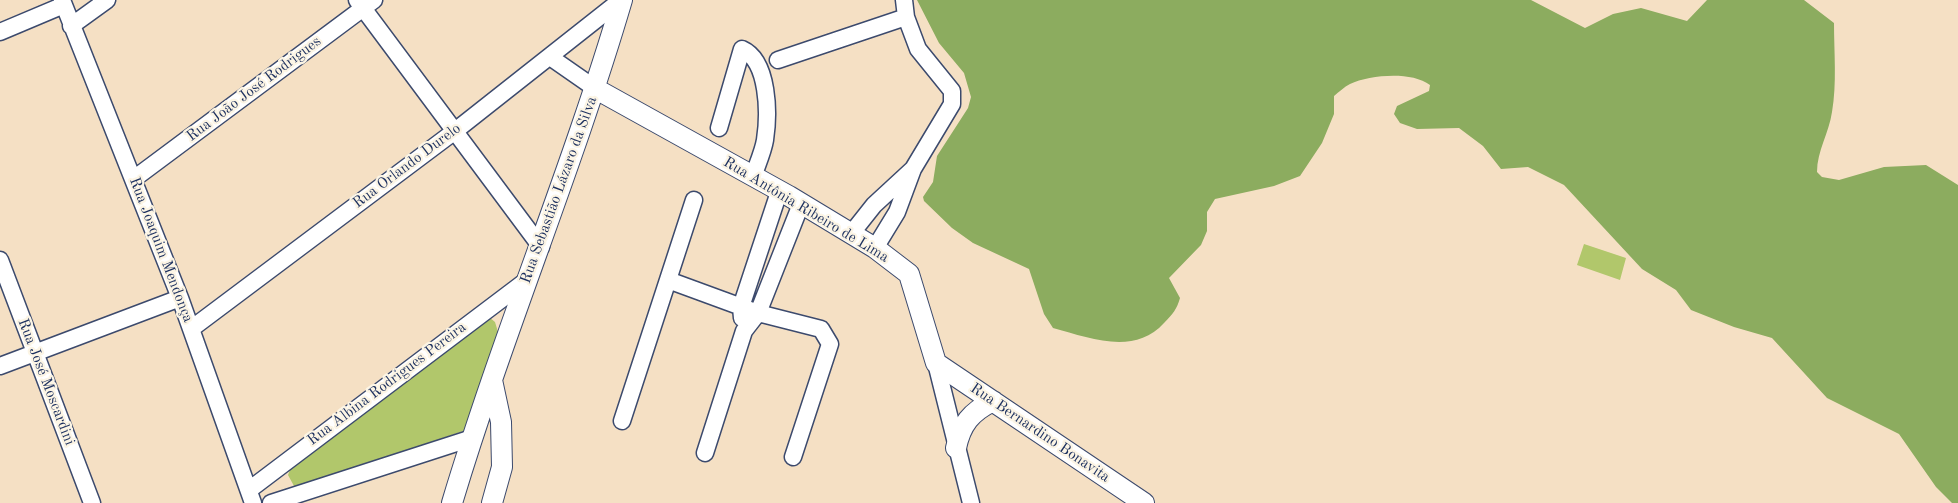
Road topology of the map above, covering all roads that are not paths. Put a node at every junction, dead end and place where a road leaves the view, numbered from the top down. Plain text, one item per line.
1 (107, 0) edge
2 (622, 0) edge
3 (904, 0) edge
4 (63, 3) edge
5 (364, 3) edge
6 (906, 17) junction
7 (71, 26) junction
8 (0, 32) edge
9 (550, 58) junction
10 (778, 60) dead end
11 (596, 89) junction
12 (719, 128) dead end
13 (455, 130) junction
14 (914, 169) junction
15 (754, 177) junction
16 (135, 178) junction
17 (779, 192) junction
18 (694, 200) dead end
19 (801, 204) junction
20 (851, 234) junction
21 (541, 247) junction
22 (875, 248) junction
23 (0, 260) edge
24 (526, 280) junction
25 (668, 280) junction
26 (180, 298) junction
27 (741, 307) junction
28 (758, 313) junction
29 (191, 330) junction
30 (744, 331) junction
31 (35, 352) junction
32 (936, 363) junction
33 (0, 366) edge
34 (492, 379) junction
35 (993, 402) junction
36 (622, 421) dead end
37 (472, 438) junction
38 (956, 448) junction
39 (706, 453) dead end
40 (793, 457) dead end
41 (251, 496) edge
42 (1127, 497) edge
43 (92, 503) edge
44 (271, 503) edge
45 (452, 503) edge
46 (492, 503) edge
47 (971, 503) edge
48 (1144, 503) edge

1 - 7 street
2 - 9 street, Rua Orlando Durelo
2 - 11 street, Rua Sebastião Lázaro da Silva
3 - 6 street
4 - 7 street, Rua Joaquim Mendonça
4 - 8 street
5 - 13 street
5 - 16 street, Rua João José Rodrigues
6 - 10 street
6 - 14 street
7 - 16 street, Rua Joaquim Mendonça
9 - 11 street, Rua Antônia Ribeiro de Lima
9 - 13 street, Rua Orlando Durelo
11 - 15 street, Rua Antônia Ribeiro de Lima
11 - 21 street, Rua Sebastião Lázaro da Silva
12 - 15 street
13 - 21 street
13 - 29 street, Rua Orlando Durelo
14 - 20 street
14 - 22 street
15 - 17 street, Rua Antônia Ribeiro de Lima
16 - 26 street, Rua Joaquim Mendonça
17 - 19 street, Rua Antônia Ribeiro de Lima
17 - 27 street
18 - 25 street
19 - 20 street, Rua Antônia Ribeiro de Lima
19 - 28 street
20 - 22 street, Rua Antônia Ribeiro de Lima
21 - 24 street, Rua Sebastião Lázaro da Silva
22 - 32 street, Rua Antônia Ribeiro de Lima
23 - 31 street, Rua José Moscardini
24 - 34 street, Rua Sebastião Lázaro da Silva
24 - 41 street, Rua Albina Rodrigues Pereira
25 - 27 street
25 - 36 street
26 - 29 street, Rua Joaquim Mendonça
26 - 31 street
27 - 28 street
27 - 30 street
28 - 30 street
28 - 40 street
29 - 41 street, Rua Joaquim Mendonça
30 - 39 street
31 - 33 street
31 - 43 street, Rua José Moscardini
32 - 35 street, Rua Bernardino Bonavita
32 - 38 street, Rua Antônia Ribeiro de Lima
34 - 37 street, Rua Sebastião Lázaro da Silva
34 - 46 street
35 - 38 street
35 - 42 street, Rua Bernardino Bonavita
37 - 44 street
37 - 45 street, Rua Sebastião Lázaro da Silva
38 - 47 street, Rua Antônia Ribeiro de Lima
42 - 48 street, Rua Bernardino Bonavita

